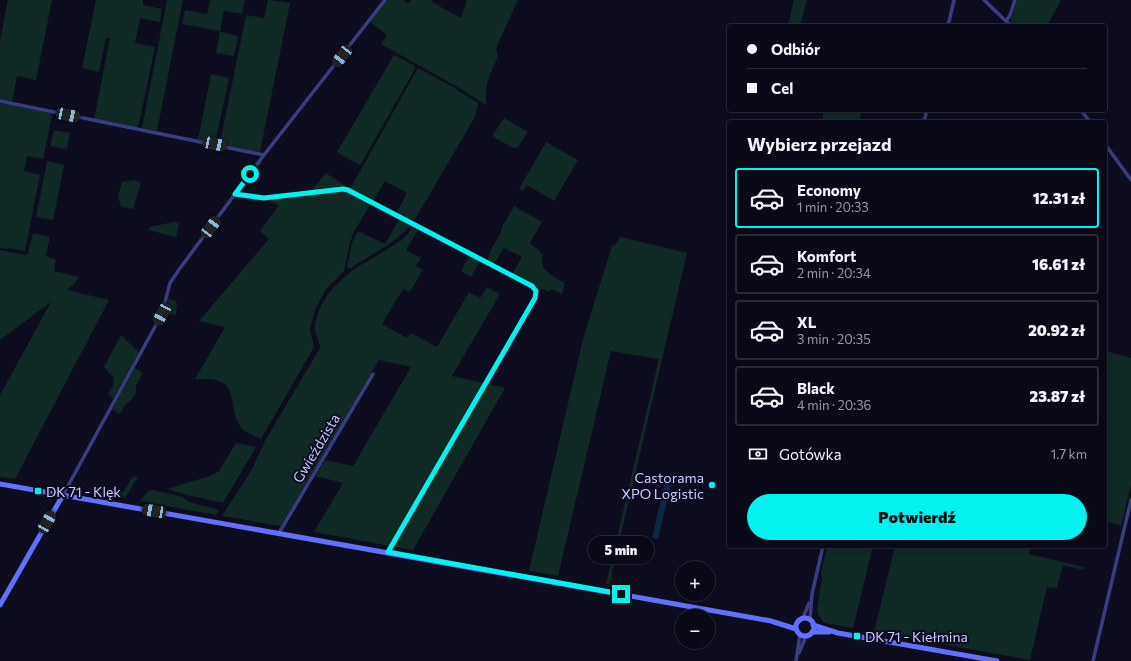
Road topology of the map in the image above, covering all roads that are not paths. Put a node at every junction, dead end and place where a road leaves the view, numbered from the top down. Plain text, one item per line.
1 (385, 0) edge
2 (954, 0) edge
3 (984, 0) edge
4 (1015, 0) edge
5 (1006, 21) junction
6 (948, 24) edge
7 (1009, 24) edge
8 (0, 101) edge
9 (1107, 147) edge
10 (264, 154) junction
11 (1131, 180) edge
12 (235, 194) junction
13 (373, 374) dead end
14 (0, 484) edge
15 (63, 495) junction
16 (1131, 500) edge
17 (279, 533) junction
18 (823, 548) edge
19 (388, 552) junction
20 (812, 594) junction
21 (0, 604) edge
22 (803, 618) junction
23 (772, 621) junction
24 (798, 621) junction
25 (812, 622) junction
26 (796, 629) junction
27 (812, 632) junction
28 (838, 633) junction
29 (800, 634) junction
30 (806, 636) junction
31 (796, 660) edge
32 (997, 661) edge
33 (1093, 661) edge

1 - 10 street
2 - 6 street
3 - 5 street
4 - 5 street
5 - 7 street
8 - 10 street
9 - 11 street
10 - 12 street
12 - 15 street
12 - 19 street
13 - 17 street, Gwieździsta
14 - 15 main road
15 - 17 main road
15 - 21 main road
16 - 33 street
17 - 19 main road
18 - 20 street
19 - 23 main road
20 - 22 street
20 - 25 street
22 - 24 main road
22 - 25 main road
23 - 24 main road
23 - 26 main road
24 - 26 main road
25 - 27 main road
25 - 28 main road
26 - 29 main road
27 - 28 main road
27 - 30 main road
28 - 32 main road
29 - 30 main road
29 - 31 street
30 - 31 street

